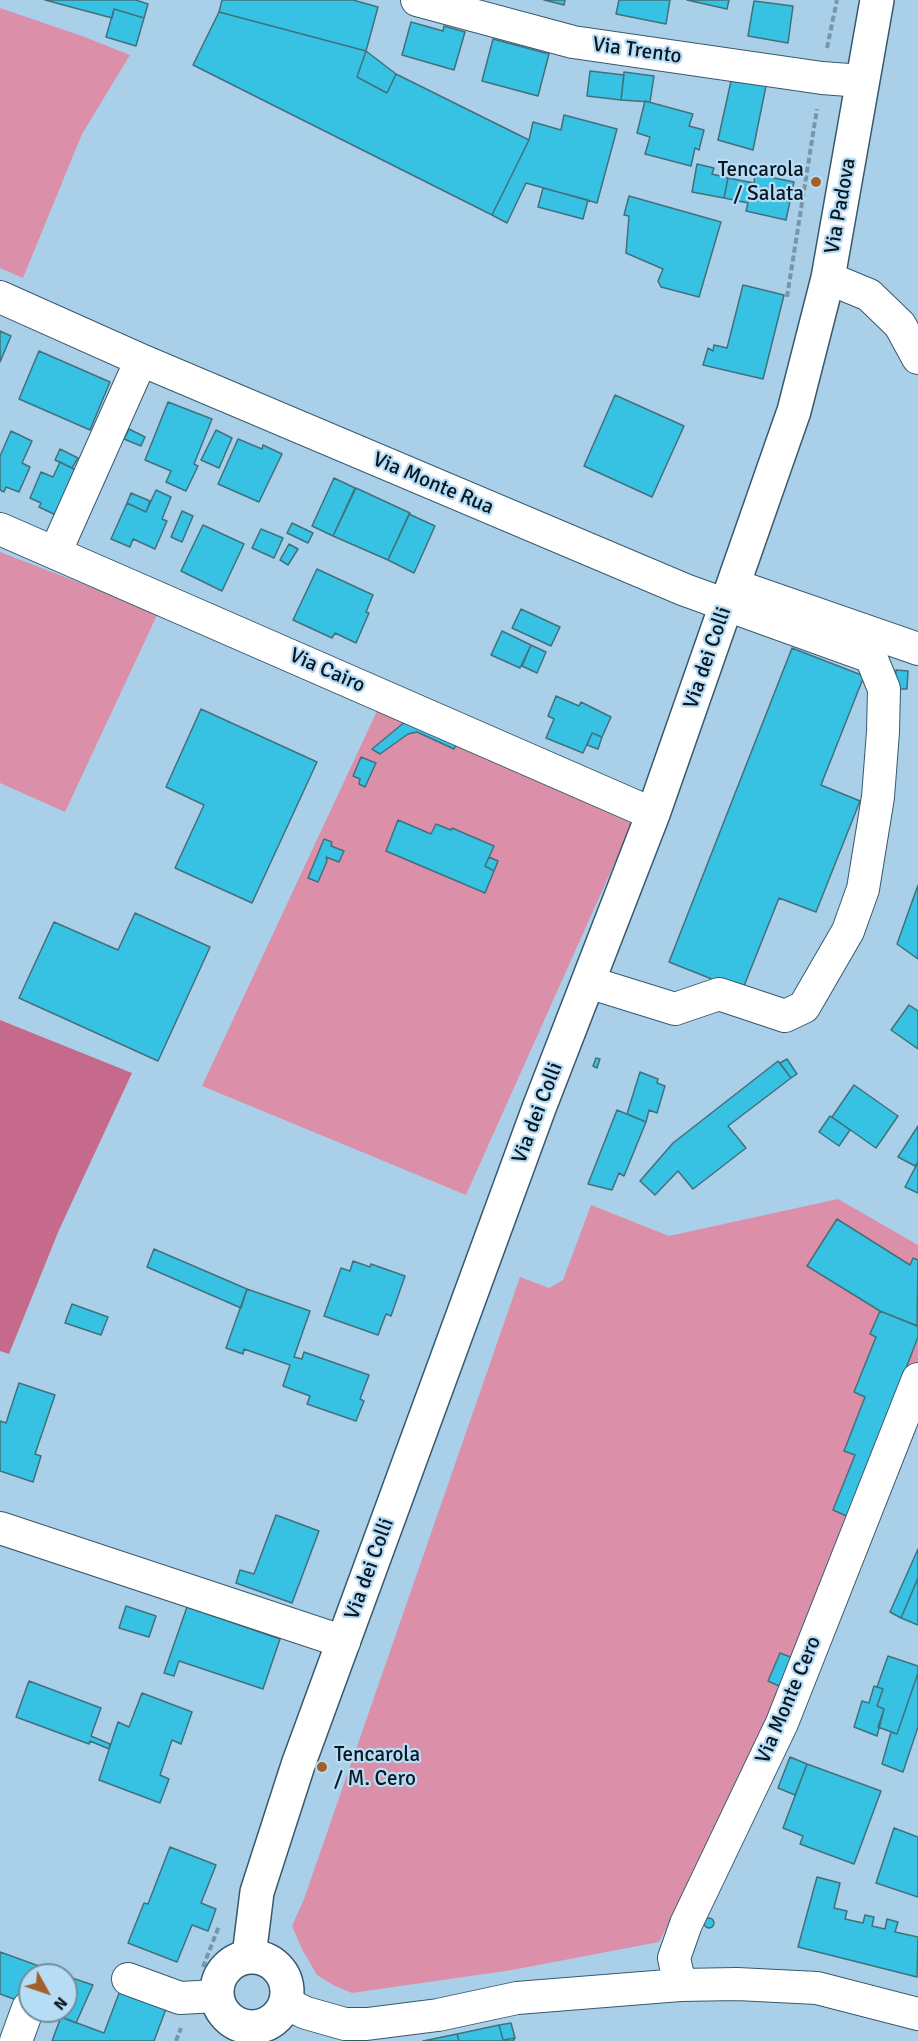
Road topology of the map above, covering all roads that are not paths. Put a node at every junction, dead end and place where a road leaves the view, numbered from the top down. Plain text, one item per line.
1 (417, 0) edge
2 (877, 0) edge
3 (862, 81) junction
4 (828, 278) junction
5 (0, 297) edge
6 (918, 358) edge
7 (141, 360) junction
8 (794, 411) joint
9 (0, 529) edge
10 (55, 553) junction
11 (730, 596) junction
12 (905, 643) edge
13 (654, 814) junction
14 (588, 982) junction
15 (918, 1379) edge
16 (0, 1528) edge
17 (344, 1642) junction
18 (249, 1956) junction
19 (128, 1978) dead end
20 (680, 1985) junction
21 (285, 2003) junction
22 (918, 2014) edge
23 (220, 2019) edge
24 (23, 2023) edge
25 (16, 2041) edge

1 - 3 street, Via Trento
2 - 3 main road, Via Padova
3 - 4 main road, Via Padova
4 - 6 street
4 - 8 main road, Via Padova
5 - 7 street, Via Monte Rua
7 - 10 street
7 - 11 street, Via Monte Rua
8 - 11 main road, Via dei Colli
9 - 10 street, Via Cairo
10 - 13 street, Via Cairo
11 - 12 street, Via dei Colli
11 - 13 main road, Via dei Colli
11 - 14 street
13 - 14 main road, Via dei Colli
14 - 17 main road, Via dei Colli
15 - 20 street, Via Monte Cero
16 - 17 street, Via dei Colli
17 - 18 main road, Via dei Colli
18 - 21 main road
18 - 23 main road
19 - 23 street
20 - 21 street
20 - 22 street
21 - 23 main road
24 - 25 street

